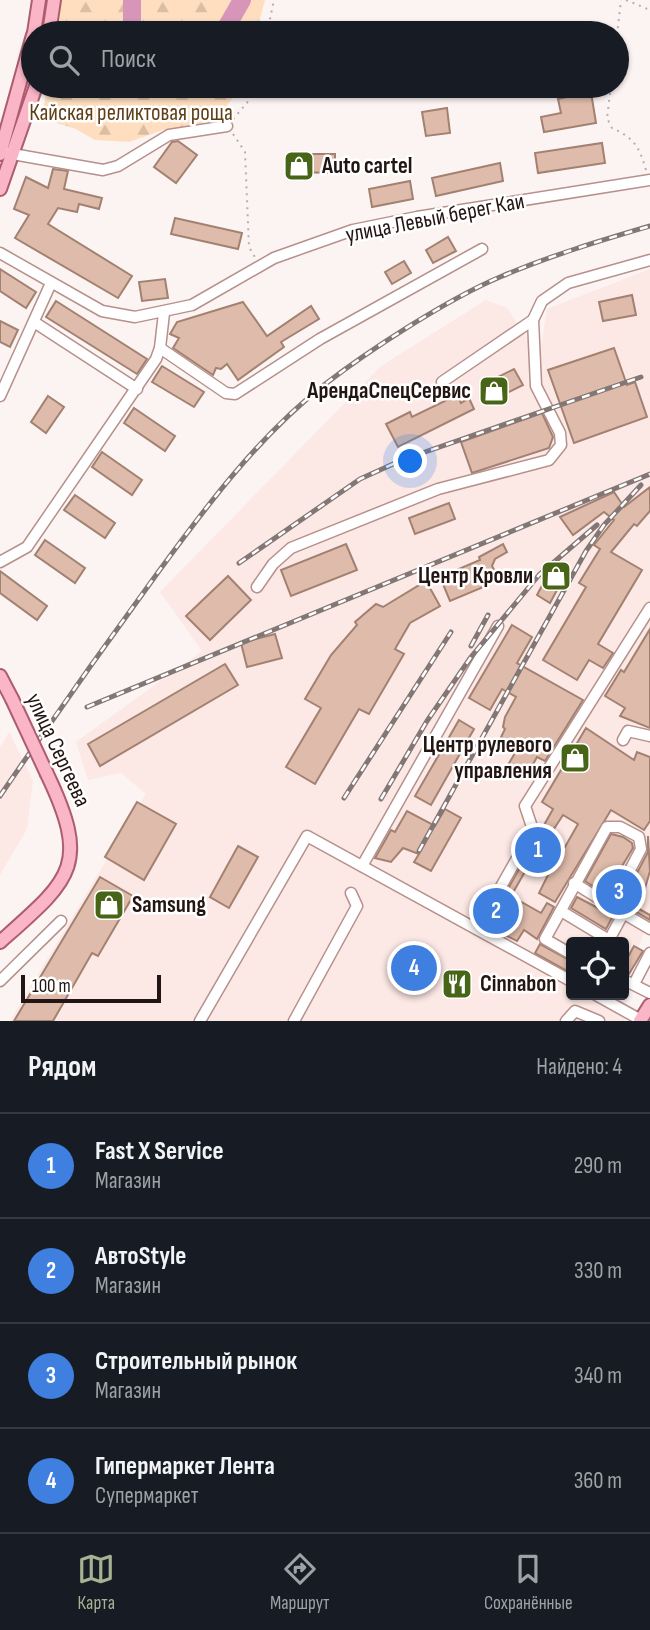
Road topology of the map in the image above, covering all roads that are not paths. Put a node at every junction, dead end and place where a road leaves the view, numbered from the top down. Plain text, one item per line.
1 (38, 0) edge
2 (54, 0) edge
3 (35, 21) edge
4 (50, 21) edge
5 (21, 82) edge
6 (30, 98) edge
7 (227, 126) road end
8 (3, 153) edge
9 (650, 181) edge
10 (0, 189) edge
11 (482, 248) dead end
12 (0, 253) edge
13 (650, 260) edge
14 (51, 284) junction
15 (164, 313) junction
16 (533, 320) junction
17 (34, 322) junction
18 (160, 348) junction
19 (442, 382) dead end
20 (137, 389) junction
21 (0, 396) edge
22 (0, 562) edge
23 (257, 587) dead end
24 (650, 608) edge
25 (498, 626) dead end
26 (0, 676) edge
27 (650, 736) edge
28 (623, 740) dead end
29 (362, 866) junction
30 (574, 883) junction
31 (351, 893) dead end
32 (611, 906) junction
33 (561, 911) junction
34 (623, 914) junction
35 (61, 921) dead end
36 (477, 929) junction
37 (650, 929) edge
38 (603, 937) edge
39 (611, 937) edge
40 (0, 942) edge
41 (566, 951) edge
42 (650, 953) edge
43 (566, 978) edge
44 (0, 981) edge
45 (629, 982) edge
46 (650, 993) edge
47 (604, 1000) edge
48 (650, 1005) edge
49 (634, 1019) edge
50 (200, 1021) edge
51 (294, 1021) edge
52 (566, 1021) edge
53 (599, 1021) edge

1 - 3 main road
2 - 4 main road
5 - 8 main road
6 - 8 main road
7 - 8 street
8 - 10 main road
9 - 15 street, улица Левый берег Каи
11 - 18 street
12 - 14 street, улица Левый берег Каи
13 - 16 street
14 - 15 street, улица Левый берег Каи
14 - 17 street
15 - 18 street
16 - 19 street
16 - 23 street
17 - 20 street
17 - 21 street
18 - 20 street
20 - 22 street
24 - 36 street
25 - 29 street
26 - 40 main road, улица Сергеева, bridge
27 - 28 street
29 - 36 street
29 - 50 street
30 - 32 street
30 - 32 street
30 - 33 street
31 - 51 street
32 - 34 street
33 - 38 street
33 - 41 street
34 - 37 street
34 - 39 street
35 - 44 street
36 - 43 street
42 - 45 street
45 - 46 street
47 - 49 street
48 - 49 main road
52 - 53 street

